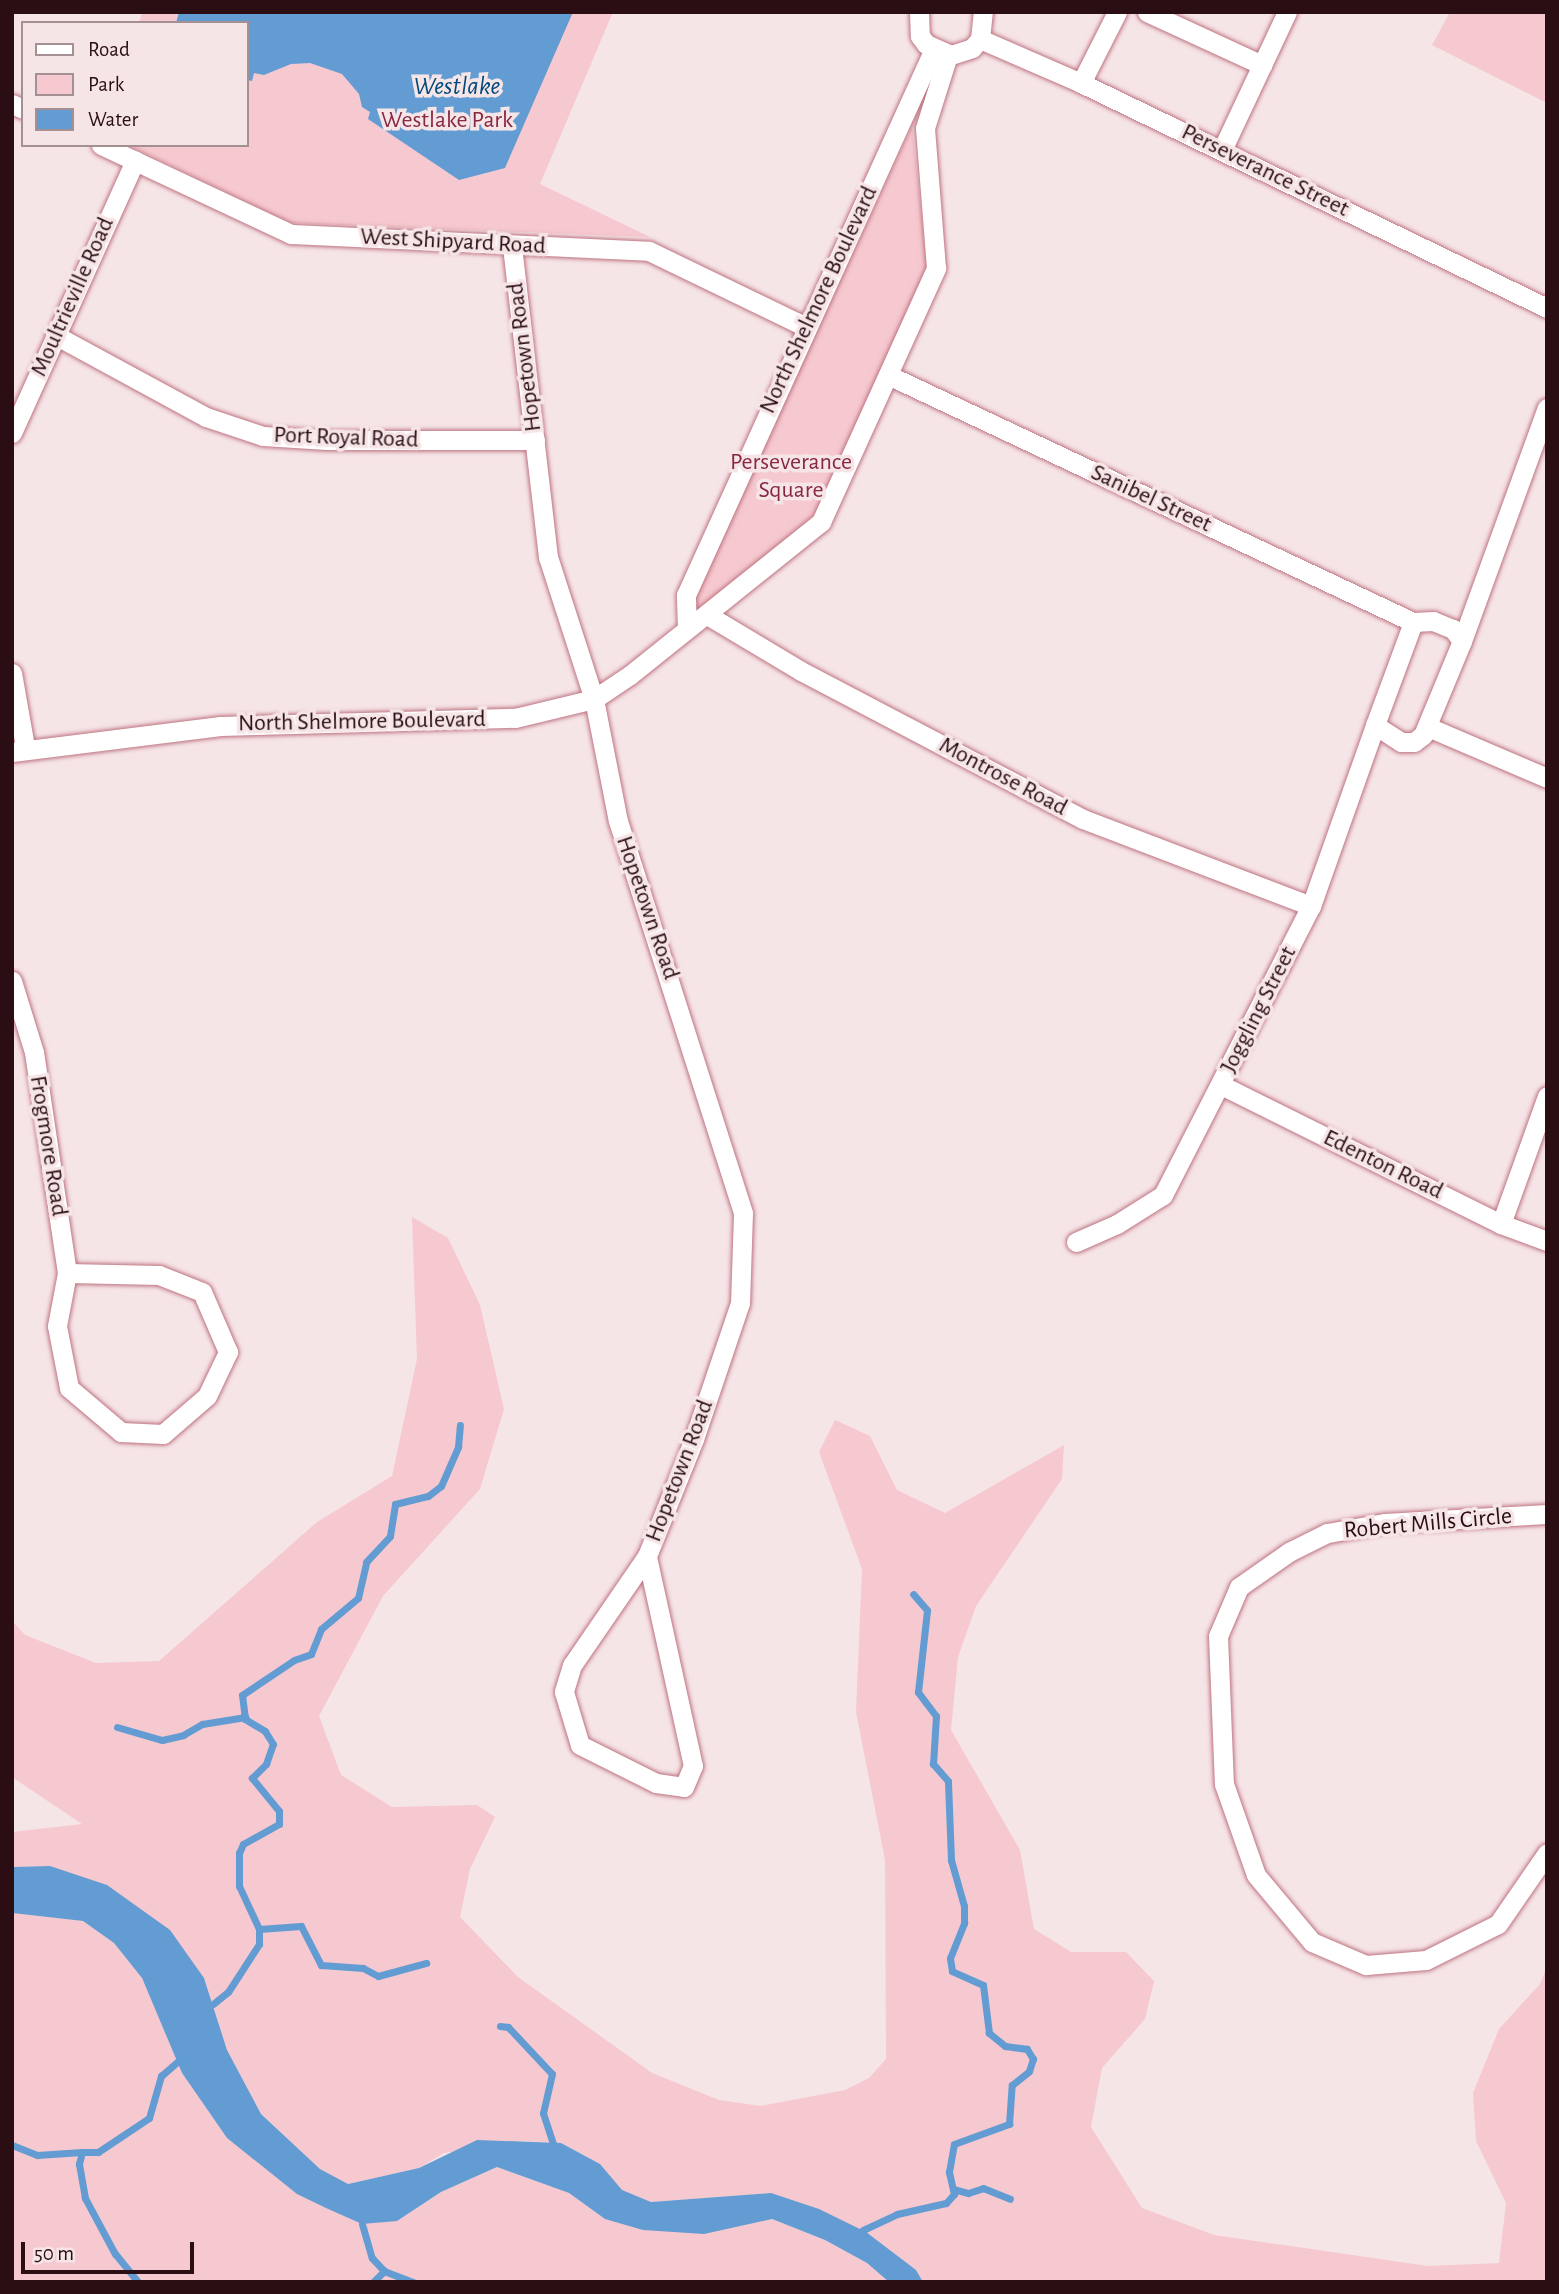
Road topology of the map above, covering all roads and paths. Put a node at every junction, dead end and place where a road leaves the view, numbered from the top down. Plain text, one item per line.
1 (919, 12) edge
2 (983, 12) edge
3 (1117, 12) edge
4 (1147, 12) edge
5 (1287, 12) edge
6 (980, 39) junction
7 (941, 53) junction
8 (1262, 65) junction
9 (1081, 83) junction
10 (106, 147) edge
11 (1222, 150) junction
12 (135, 161) junction
13 (512, 246) junction
14 (1547, 308) edge
15 (806, 327) junction
16 (55, 335) junction
17 (888, 375) junction
18 (1547, 408) edge
19 (12, 433) edge
20 (534, 440) junction
21 (709, 616) junction
22 (1413, 622) junction
23 (687, 628) junction
24 (1462, 642) junction
25 (12, 673) edge
26 (594, 699) junction
27 (1375, 725) junction
28 (1428, 727) junction
29 (19, 750) edge
30 (1547, 778) edge
31 (1311, 906) junction
32 (12, 981) edge
33 (1221, 1085) junction
34 (1547, 1096) edge
35 (1501, 1224) junction
36 (1547, 1241) edge
37 (1076, 1242) dead end
38 (67, 1273) junction
39 (1547, 1514) edge
40 (647, 1556) junction
41 (1547, 1853) edge

1 - 7 street
2 - 6 street
3 - 9 street
4 - 8 street
5 - 8 street
6 - 7 street
6 - 9 street, Perseverance Street
7 - 15 street, North Shelmore Boulevard
7 - 17 street, North Shelmore Boulevard
8 - 11 street
9 - 11 street, Perseverance Street
10 - 12 street, West Shipyard Road
11 - 14 street, Perseverance Street
12 - 13 street, West Shipyard Road
12 - 16 street, Moultrieville Road
13 - 15 street, West Shipyard Road
13 - 20 street, Hopetown Road
15 - 23 street, North Shelmore Boulevard
16 - 19 street, Moultrieville Road
16 - 20 street, Port Royal Road
17 - 21 street, North Shelmore Boulevard
17 - 22 street, Sanibel Street
18 - 24 street
20 - 26 street, Hopetown Road
21 - 23 street, North Shelmore Boulevard
21 - 31 street, Montrose Road
22 - 24 street, Sanibel Street
22 - 27 street, Joggling Street
23 - 26 street, North Shelmore Boulevard
24 - 28 street
25 - 29 street
26 - 29 street, North Shelmore Boulevard
26 - 40 street, Hopetown Road
27 - 28 street
27 - 31 street, Joggling Street
28 - 30 street
31 - 33 street, Joggling Street
32 - 38 street, Frogmore Road
33 - 35 street, Edenton Road
33 - 37 street, Joggling Street
34 - 35 street
35 - 36 street, Edenton Road
38 - 38 street, Frogmore Road
39 - 41 street, Robert Mills Circle
40 - 40 street, Hopetown Road

